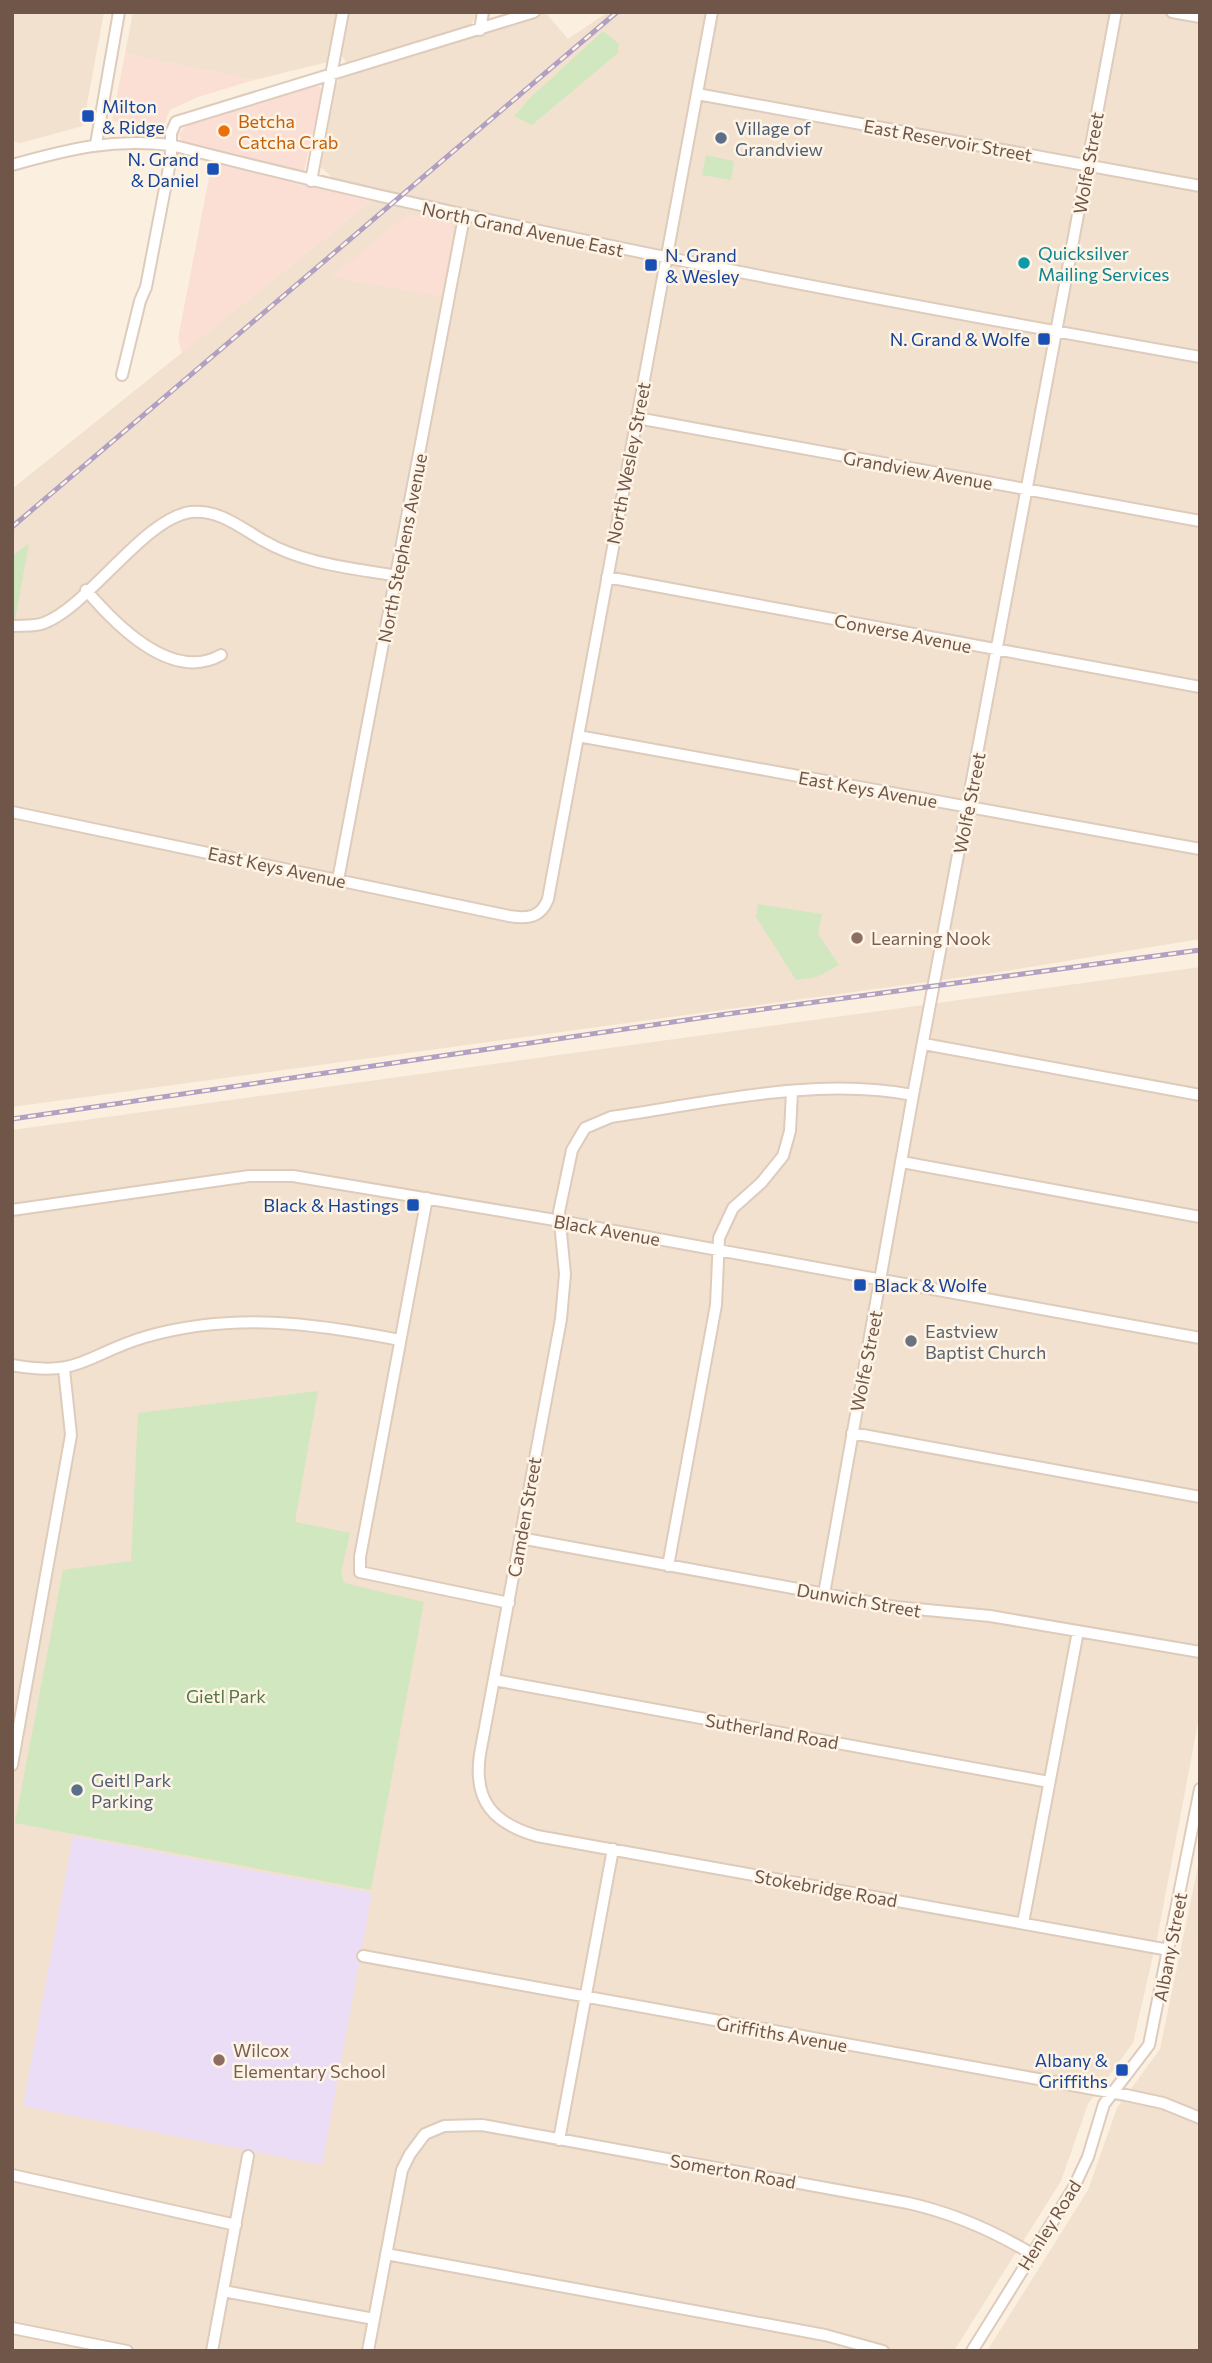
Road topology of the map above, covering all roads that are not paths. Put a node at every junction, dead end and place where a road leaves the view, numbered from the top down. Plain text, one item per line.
1 (119, 12) edge
2 (343, 12) edge
3 (483, 12) edge
4 (534, 12) edge
5 (712, 12) edge
6 (1116, 12) edge
7 (1172, 12) edge
8 (1200, 17) edge
9 (480, 30) junction
10 (331, 74) junction
11 (697, 94) junction
12 (96, 144) junction
13 (171, 145) junction
14 (12, 165) edge
15 (1087, 165) junction
16 (311, 181) junction
17 (1200, 186) edge
18 (464, 217) junction
19 (666, 258) junction
20 (1057, 330) junction
21 (1200, 356) edge
22 (122, 375) dead end
23 (637, 418) junction
24 (1027, 490) junction
25 (1200, 521) edge
26 (397, 576) junction
27 (607, 577) junction
28 (86, 590) junction
29 (12, 626) edge
30 (998, 650) junction
31 (221, 656) dead end
32 (1200, 687) edge
33 (578, 736) junction
34 (968, 807) junction
35 (12, 813) edge
36 (1200, 849) edge
37 (338, 880) junction
38 (541, 912) joint
39 (924, 1044) junction
40 (792, 1092) junction
41 (913, 1095) junction
42 (1200, 1095) edge
43 (902, 1163) junction
44 (427, 1198) junction
45 (12, 1210) edge
46 (1200, 1217) edge
47 (560, 1221) junction
48 (718, 1250) junction
49 (881, 1280) junction
50 (1200, 1338) edge
51 (400, 1340) junction
52 (12, 1365) edge
53 (64, 1369) junction
54 (852, 1433) junction
55 (1200, 1497) edge
56 (520, 1538) junction
57 (668, 1566) junction
58 (824, 1594) junction
59 (509, 1603) junction
60 (1078, 1631) junction
61 (1200, 1652) edge
62 (494, 1680) junction
63 (17, 1719) edge
64 (12, 1765) edge
65 (1049, 1782) junction
66 (1200, 1789) edge
67 (1198, 1808) edge
68 (486, 1812) joint
69 (613, 1849) junction
70 (1023, 1923) junction
71 (1169, 1950) junction
72 (363, 1956) dead end
73 (585, 1997) junction
74 (1112, 2093) junction
75 (1200, 2118) edge
76 (559, 2140) junction
77 (248, 2156) dead end
78 (12, 2175) edge
79 (236, 2225) junction
80 (386, 2254) junction
81 (1032, 2254) junction
82 (223, 2291) junction
83 (374, 2319) junction
84 (12, 2328) edge
85 (127, 2351) edge
86 (212, 2351) edge
87 (368, 2351) edge
88 (883, 2351) edge
89 (971, 2351) edge

1 - 12 street
2 - 10 street
3 - 9 street
4 - 9 street
5 - 11 street, North Wesley Street
6 - 15 street, Wolfe Street
7 - 8 street
9 - 10 street
10 - 13 street
10 - 16 street
11 - 15 street, East Reservoir Street
11 - 19 street, North Wesley Street
12 - 13 street, North Grand Avenue East
12 - 14 street, North Grand Avenue East
13 - 16 street, North Grand Avenue East
13 - 22 street
15 - 17 street, East Reservoir Street
15 - 20 street, Wolfe Street
16 - 18 street, North Grand Avenue East
18 - 19 street, North Grand Avenue East
18 - 26 street, North Stephens Avenue
19 - 20 street, North Grand Avenue East
19 - 23 street, North Wesley Street
20 - 21 street, North Grand Avenue East
20 - 24 street, Wolfe Street
23 - 24 street, Grandview Avenue
23 - 27 street, North Wesley Street
24 - 25 street, Grandview Avenue
24 - 30 street, Wolfe Street
26 - 28 street
26 - 37 street, North Stephens Avenue
27 - 30 street, Converse Avenue
27 - 33 street, North Wesley Street
28 - 29 street
28 - 31 street
30 - 32 street, Converse Avenue
30 - 34 street, Wolfe Street
33 - 34 street, East Keys Avenue
33 - 38 street, North Wesley Street
34 - 36 street, East Keys Avenue
34 - 39 street, Wolfe Street
35 - 37 street, East Keys Avenue
37 - 38 street, East Keys Avenue
39 - 41 street, Wolfe Street
39 - 42 street
40 - 41 street, Camden Street
40 - 47 street, Camden Street
40 - 48 street
41 - 43 street, Wolfe Street
43 - 46 street
43 - 49 street, Wolfe Street
44 - 45 street, Black Avenue
44 - 47 street, Black Avenue
44 - 51 street
47 - 48 street, Black Avenue
47 - 56 street, Camden Street
48 - 49 street, Black Avenue
48 - 57 street
49 - 50 street, Black Avenue
49 - 54 street, Wolfe Street
51 - 53 street
51 - 59 street
52 - 53 street
53 - 63 street
54 - 55 street
54 - 58 street, Wolfe Street
56 - 57 street, Dunwich Street
56 - 59 street, Camden Street
57 - 58 street, Dunwich Street
58 - 60 street, Dunwich Street
59 - 62 street, Camden Street
60 - 61 street, Dunwich Street
60 - 65 street
62 - 65 street, Sutherland Road
62 - 68 street, Camden Street
63 - 64 street
65 - 70 street
66 - 67 street, Albany Street
67 - 71 street, Albany Street
68 - 69 street, Stokebridge Road
69 - 70 street, Stokebridge Road
69 - 73 street
70 - 71 street, Stokebridge Road
71 - 74 street, Albany Street
72 - 73 street, Griffiths Avenue
73 - 74 street, Griffiths Avenue
73 - 76 street
74 - 75 street, Griffiths Avenue
74 - 81 street, Henley Road
76 - 80 street, Somerton Road
76 - 81 street, Somerton Road
77 - 79 street
78 - 79 street
79 - 82 street
80 - 83 street
80 - 88 street
81 - 89 street, Henley Road
82 - 83 street
82 - 86 street
83 - 87 street
84 - 85 street

